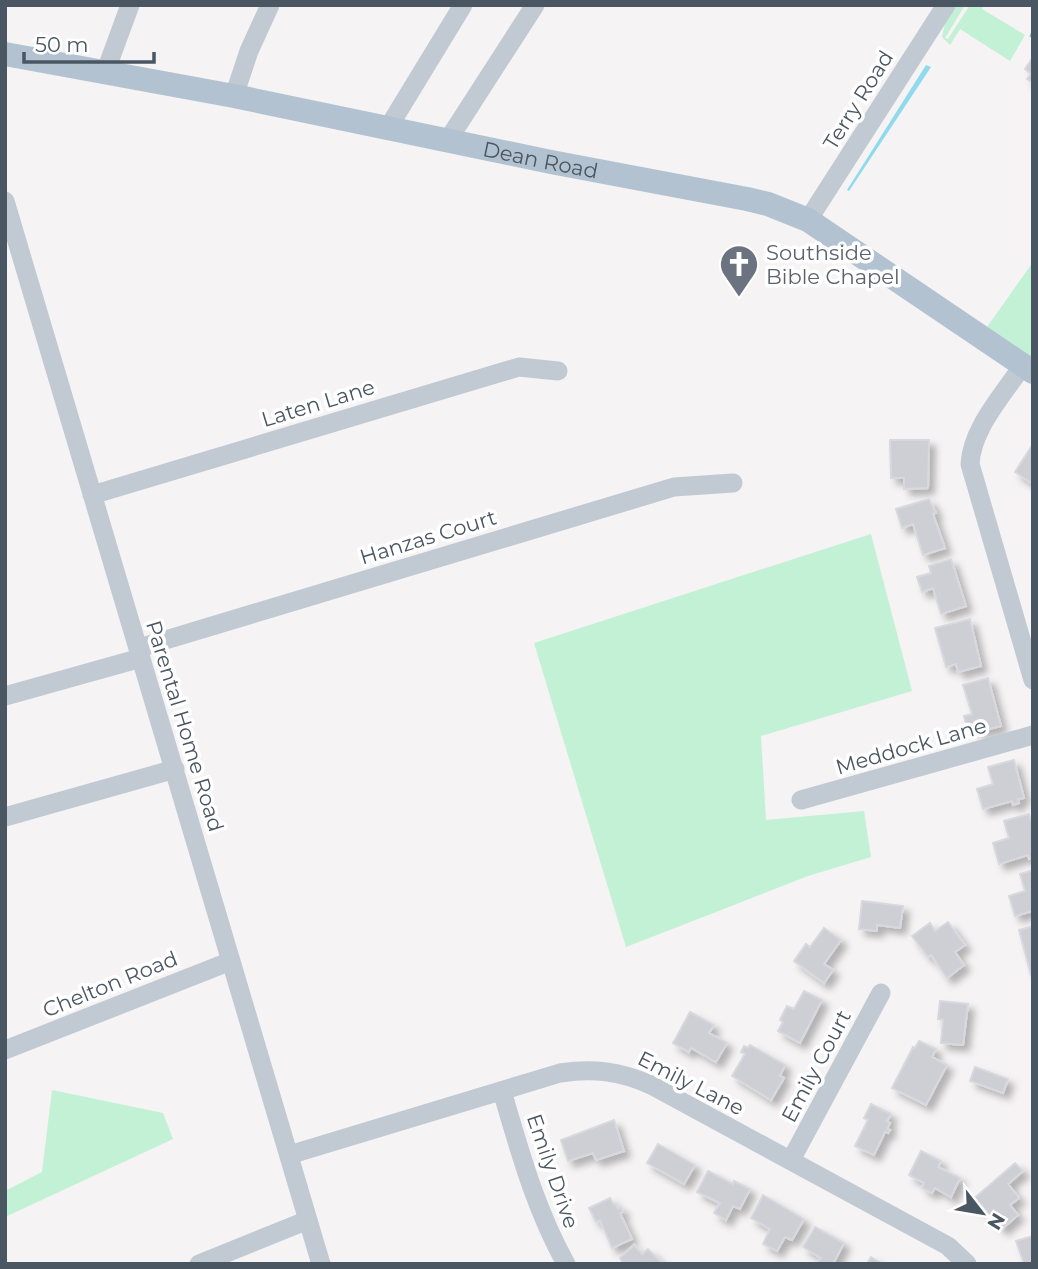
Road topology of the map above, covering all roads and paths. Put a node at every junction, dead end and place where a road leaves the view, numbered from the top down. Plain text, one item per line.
1 (130, 5) edge
2 (270, 5) edge
3 (463, 5) edge
4 (534, 5) edge
5 (946, 5) edge
6 (5, 54) edge
7 (105, 73) junction
8 (234, 96) junction
9 (388, 128) junction
10 (448, 140) junction
11 (5, 201) edge
12 (808, 220) junction
13 (1028, 368) edge
14 (558, 371) dead end
15 (733, 483) dead end
16 (92, 495) junction
17 (140, 653) junction
18 (1033, 680) edge
19 (5, 696) edge
20 (1033, 735) edge
21 (175, 769) junction
22 (801, 800) dead end
23 (5, 817) edge
24 (231, 961) junction
25 (881, 993) dead end
26 (5, 1050) edge
27 (502, 1091) junction
28 (289, 1155) junction
29 (790, 1160) junction
30 (308, 1220) junction
31 (199, 1264) edge
32 (321, 1264) edge
33 (566, 1264) edge
34 (967, 1264) edge

1 - 7 street
2 - 8 street
3 - 9 street
4 - 10 street
5 - 12 street, Terry Road
6 - 7 main road, Dean Road
7 - 8 main road, Dean Road
8 - 9 main road, Dean Road
9 - 10 main road, Dean Road
10 - 12 main road, Dean Road
11 - 16 street, Parental Home Road
12 - 13 main road, Dean Road
13 - 18 street
14 - 16 street, Laten Lane
15 - 17 street, Hanzas Court
16 - 17 street, Parental Home Road
17 - 19 street, Hanzas Court
17 - 21 street, Parental Home Road
20 - 22 street, Meddock Lane
21 - 23 street
21 - 24 street, Parental Home Road
24 - 26 street, Chelton Road
24 - 28 street, Parental Home Road
25 - 29 street, Emily Court
27 - 28 street, Emily Lane
27 - 29 street, Emily Lane
27 - 33 street, Emily Drive
28 - 30 street, Parental Home Road
29 - 34 street, Emily Lane
30 - 31 street
30 - 32 street, Parental Home Road

